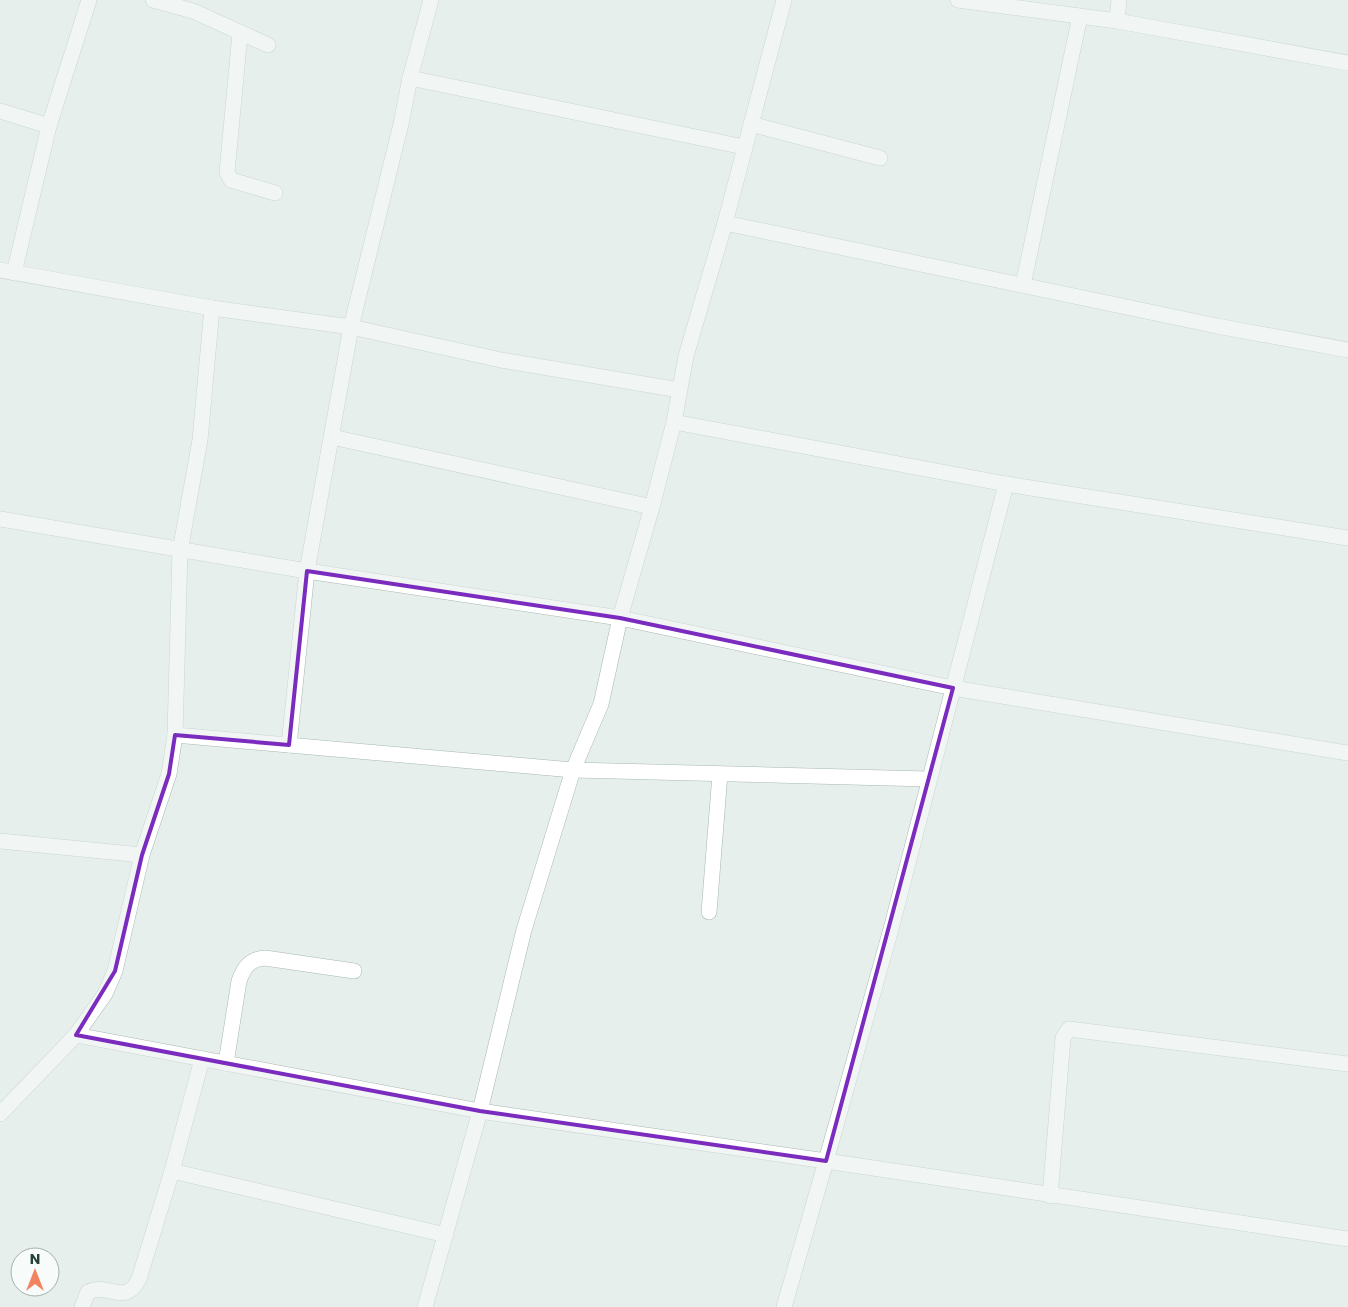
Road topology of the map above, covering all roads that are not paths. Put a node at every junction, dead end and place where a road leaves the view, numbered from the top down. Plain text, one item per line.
1 (89, 0) edge
2 (153, 0) edge
3 (431, 0) edge
4 (784, 0) edge
5 (965, 0) edge
6 (1119, 0) edge
7 (195, 5) edge
8 (1080, 16) junction
9 (1117, 20) junction
10 (240, 34) junction
11 (268, 45) dead end
12 (1348, 63) edge
13 (410, 78) junction
14 (0, 111) edge
15 (751, 124) junction
16 (49, 126) junction
17 (744, 146) junction
18 (880, 158) dead end
19 (275, 193) dead end
20 (725, 223) junction
21 (7, 272) edge
22 (1023, 284) junction
23 (212, 308) junction
24 (351, 327) junction
25 (1348, 350) edge
26 (679, 390) junction
27 (674, 422) junction
28 (332, 437) junction
29 (1006, 484) junction
30 (652, 507) junction
31 (0, 519) edge
32 (1348, 538) edge
33 (180, 551) junction
34 (308, 571) junction
35 (620, 618) junction
36 (953, 688) junction
37 (175, 735) junction
38 (289, 744) junction
39 (1348, 753) edge
40 (572, 770) junction
41 (720, 774) junction
42 (928, 779) junction
43 (0, 841) edge
44 (142, 855) junction
45 (709, 912) dead end
46 (354, 971) dead end
47 (76, 1035) junction
48 (202, 1059) junction
49 (226, 1063) junction
50 (1348, 1064) edge
51 (480, 1111) junction
52 (0, 1114) edge
53 (826, 1161) junction
54 (172, 1171) junction
55 (1050, 1196) junction
56 (446, 1235) junction
57 (1348, 1239) edge
58 (82, 1307) edge
59 (426, 1307) edge
60 (784, 1307) edge

1 - 16 street
2 - 7 street
3 - 13 street
4 - 15 street
5 - 8 street
6 - 9 street
7 - 10 street
8 - 9 street
8 - 22 street
9 - 12 street
10 - 11 street
10 - 19 street
13 - 17 street
13 - 24 street
14 - 16 street
15 - 17 street
15 - 18 street
16 - 21 street
17 - 20 street
20 - 22 street
20 - 26 street
21 - 23 street
22 - 25 street
23 - 24 street
23 - 33 street
24 - 26 street
24 - 28 street
26 - 27 street
27 - 29 street
27 - 30 street
28 - 30 street
28 - 34 street
29 - 32 street
29 - 36 street
30 - 35 street
31 - 33 street
33 - 34 street
33 - 37 street
34 - 35 street
34 - 38 street
35 - 36 street
35 - 40 street
36 - 39 street
36 - 42 street
37 - 38 street
37 - 44 street
38 - 40 street
40 - 41 street
40 - 51 street
41 - 42 street
41 - 45 street
42 - 53 street
43 - 44 street
44 - 47 street
46 - 49 street
47 - 48 street
47 - 52 street
48 - 49 street
48 - 54 street
49 - 51 street
50 - 55 street
51 - 53 street
51 - 56 street
53 - 55 street
53 - 60 street
54 - 56 street
54 - 58 street
55 - 57 street
56 - 59 street

